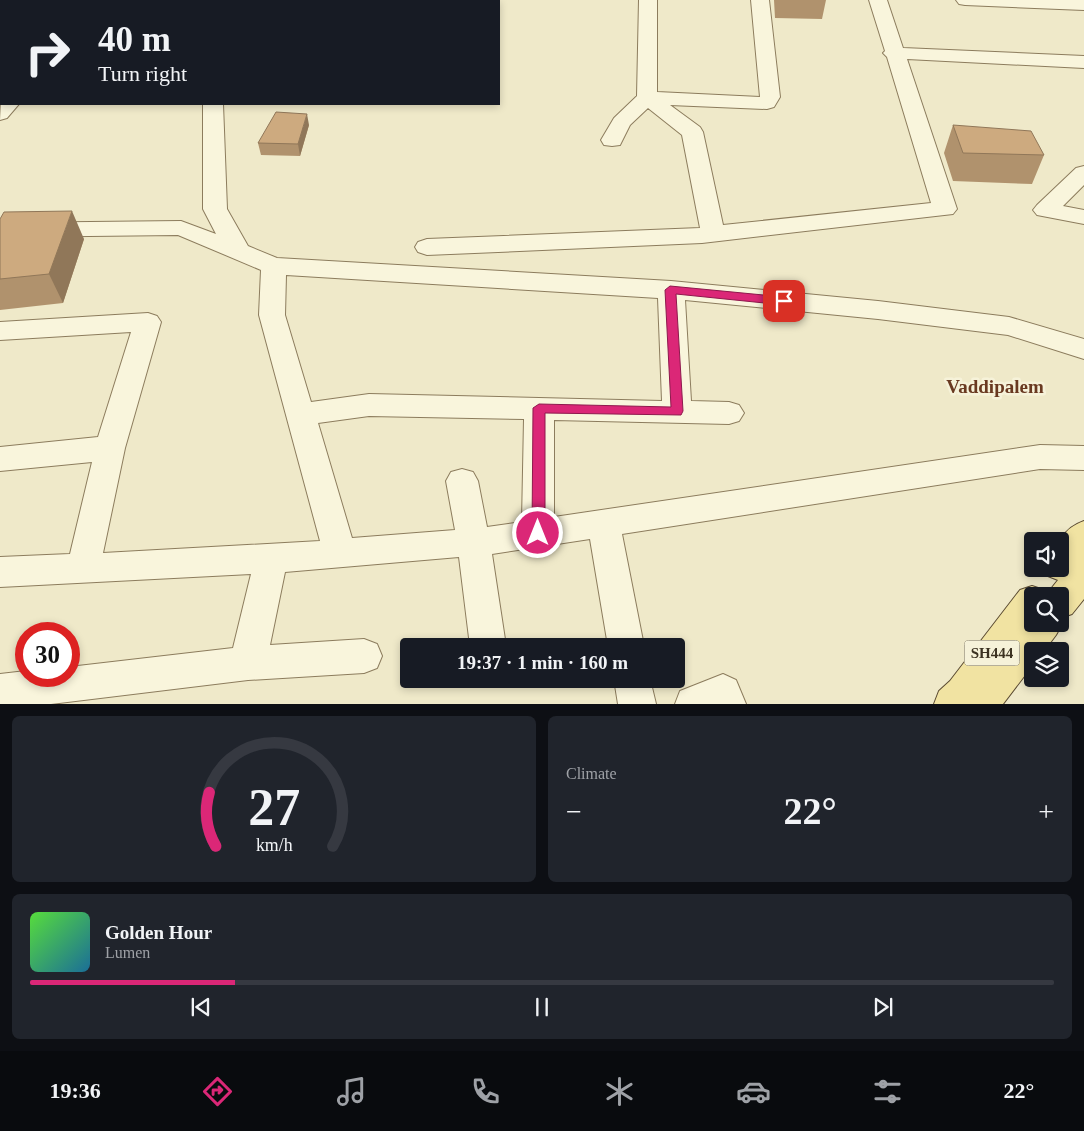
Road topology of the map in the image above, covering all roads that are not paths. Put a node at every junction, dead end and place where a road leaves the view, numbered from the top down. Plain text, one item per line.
1 (648, 0) edge
2 (760, 0) edge
3 (878, 0) edge
4 (965, 0) edge
5 (1084, 5) edge
6 (893, 53) junction
7 (1084, 62) edge
8 (647, 98) junction
9 (213, 105) edge
10 (612, 140) dead end
11 (1084, 173) edge
12 (1084, 217) edge
13 (0, 230) edge
14 (714, 234) junction
15 (426, 247) dead end
16 (238, 251) junction
17 (274, 266) junction
18 (670, 290) junction
19 (0, 331) edge
20 (1084, 349) edge
21 (539, 408) junction
22 (677, 411) junction
23 (729, 413) dead end
24 (302, 414) junction
25 (110, 448) junction
26 (1084, 458) edge
27 (0, 459) edge
28 (462, 481) dead end
29 (604, 523) junction
30 (538, 533) junction
31 (1084, 535) edge
32 (474, 542) junction
33 (340, 553) junction
34 (1069, 554) edge
35 (271, 559) junction
36 (83, 568) junction
37 (0, 572) edge
38 (1084, 573) edge
39 (1051, 577) edge
40 (1043, 587) edge
41 (1069, 592) edge
42 (1024, 612) edge
43 (1038, 632) edge
44 (487, 638) edge
45 (625, 638) edge
46 (364, 656) dead end
47 (248, 663) junction
48 (634, 688) edge
49 (0, 692) edge
50 (637, 704) edge
51 (693, 704) edge
52 (728, 704) edge
53 (952, 704) edge
54 (980, 704) edge

1 - 8 street
2 - 8 street
3 - 6 street
4 - 5 street
6 - 7 street
6 - 14 street
8 - 10 street
8 - 14 street
9 - 16 street
11 - 12 street
13 - 16 street
14 - 15 street
16 - 17 street
17 - 18 street
17 - 24 street
18 - 20 street
18 - 22 street
19 - 25 street
21 - 22 street
21 - 24 street
21 - 30 street
22 - 23 street
24 - 33 street
25 - 27 street
25 - 36 street
26 - 29 street
28 - 32 street
29 - 30 street
29 - 45 street
30 - 32 street
31 - 34 main road
32 - 33 street
32 - 44 street
33 - 35 street
35 - 36 street
35 - 47 street
36 - 37 street
38 - 41 main road
39 - 40 main road
42 - 53 main road, SH444
43 - 54 main road, SH444
46 - 47 street
47 - 49 street
48 - 50 street
51 - 52 street

